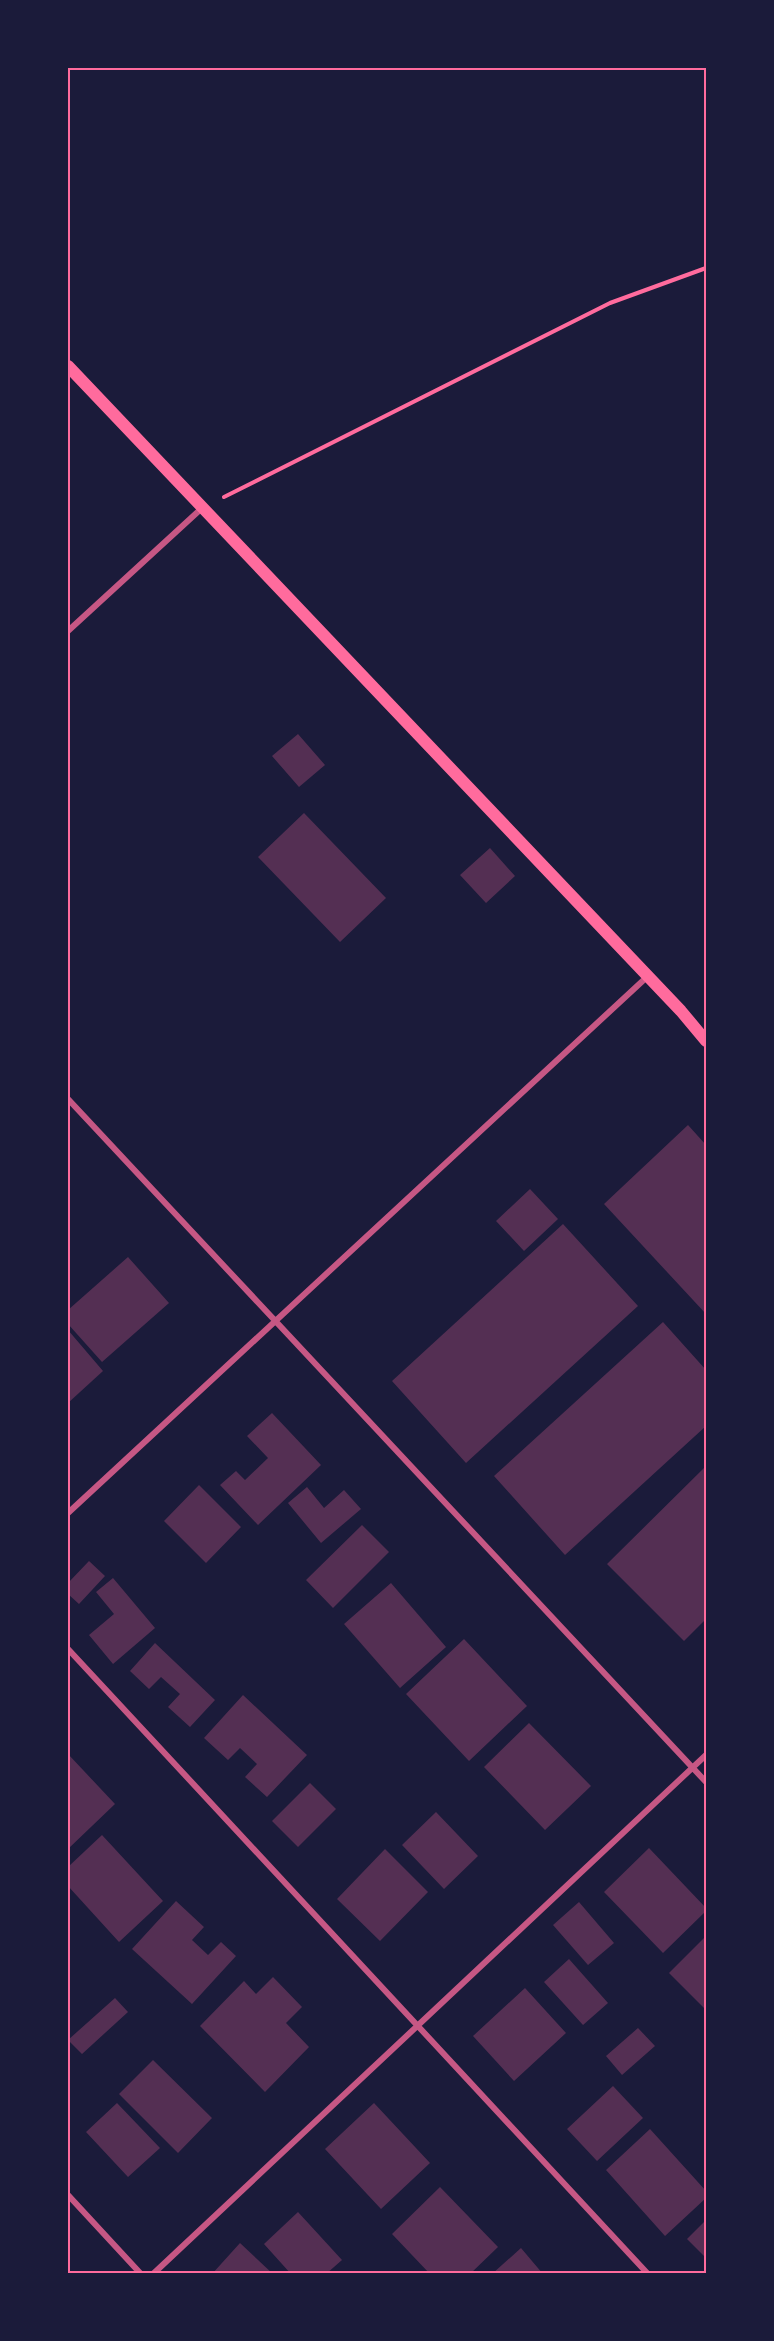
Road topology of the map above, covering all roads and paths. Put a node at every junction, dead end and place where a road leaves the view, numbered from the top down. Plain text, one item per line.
1 (706, 268) edge
2 (68, 366) edge
3 (202, 508) junction
4 (68, 630) edge
5 (648, 976) junction
6 (706, 1041) edge
7 (68, 1099) edge
8 (274, 1320) junction
9 (68, 1513) edge
10 (68, 1649) edge
11 (706, 1755) edge
12 (694, 1767) junction
13 (706, 1782) edge
14 (418, 2026) junction
15 (68, 2195) edge
16 (141, 2274) edge
17 (153, 2274) edge
18 (648, 2274) edge

1 - 3 path
2 - 3 main road
3 - 4 street
3 - 5 main road
5 - 6 main road
5 - 8 street
7 - 8 street
8 - 9 street
8 - 12 street
10 - 14 street
11 - 12 street
12 - 13 street
12 - 14 street
14 - 17 street
14 - 18 street
15 - 16 street

